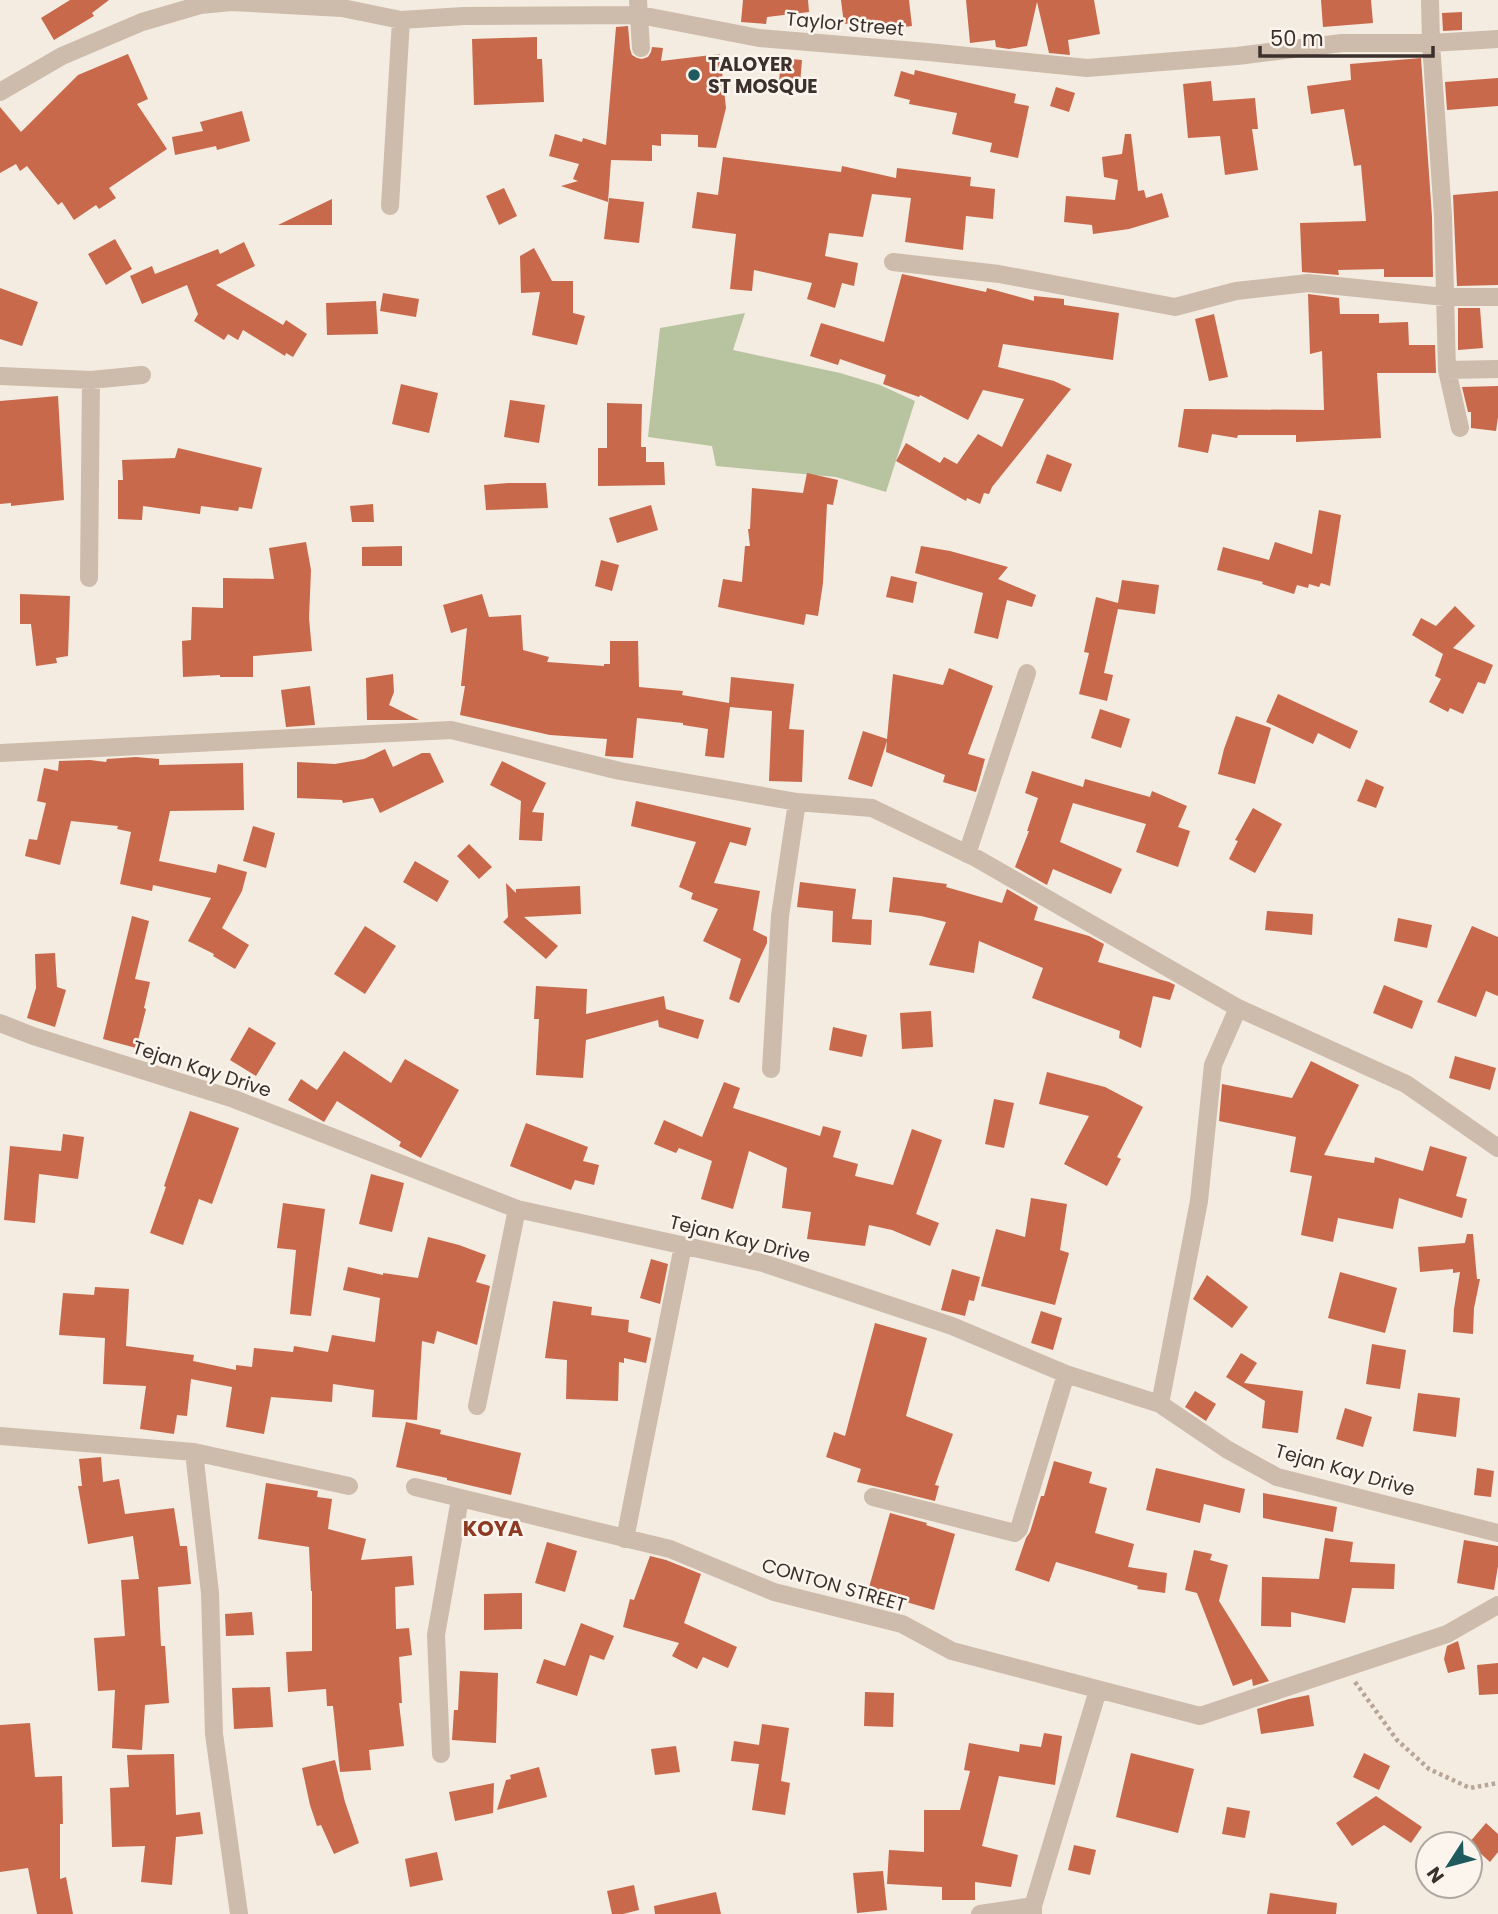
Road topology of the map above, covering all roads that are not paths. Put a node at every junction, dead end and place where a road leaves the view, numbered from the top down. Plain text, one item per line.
1 (1430, 0) edge
2 (199, 2) edge
3 (639, 7) edge
4 (401, 20) junction
5 (1498, 39) edge
6 (1431, 43) junction
7 (641, 48) dead end
8 (0, 92) edge
9 (390, 206) dead end
10 (893, 262) dead end
11 (1445, 297) junction
12 (1498, 297) edge
13 (1498, 369) edge
14 (1447, 370) junction
15 (142, 375) dead end
16 (0, 376) edge
17 (91, 380) junction
18 (1460, 428) dead end
19 (89, 578) dead end
20 (1027, 673) dead end
21 (0, 753) edge
22 (797, 802) junction
23 (967, 854) junction
24 (1238, 1009) junction
25 (0, 1023) edge
26 (771, 1069) dead end
27 (1498, 1149) edge
28 (517, 1209) junction
29 (684, 1245) junction
30 (1066, 1374) junction
31 (1160, 1404) junction
32 (477, 1406) dead end
33 (0, 1436) edge
34 (194, 1452) junction
35 (349, 1486) dead end
36 (415, 1487) dead end
37 (873, 1497) dead end
38 (460, 1499) junction
39 (1498, 1533) edge
40 (625, 1539) junction
41 (1498, 1605) edge
42 (1098, 1690) junction
43 (441, 1755) dead end
44 (1033, 1910) edge
45 (239, 1914) edge
46 (980, 1914) edge

1 - 6 street
2 - 4 street, Taylor Street
2 - 8 street, Taylor Street
3 - 4 street, Taylor Street
3 - 6 street, Taylor Street
3 - 7 street
4 - 9 street
5 - 6 street, Taylor Street
6 - 11 street
10 - 11 street
11 - 12 street
11 - 14 street
13 - 14 street
14 - 18 street
15 - 17 street
16 - 17 street
17 - 19 street
20 - 23 street
21 - 22 street
22 - 23 street
22 - 26 street
23 - 24 street
24 - 27 street
24 - 31 street
25 - 28 street, Tejan Kay Drive
28 - 29 street, Tejan Kay Drive
28 - 32 street
29 - 30 street, Tejan Kay Drive
29 - 40 street
30 - 31 street, Tejan Kay Drive
30 - 37 street
31 - 39 street, Tejan Kay Drive
33 - 34 street
34 - 35 street
34 - 45 street
36 - 38 street, CONTON STREET
38 - 40 street, CONTON STREET
38 - 43 street
40 - 42 street, CONTON STREET
41 - 42 street, CONTON STREET
42 - 44 street
44 - 46 street

